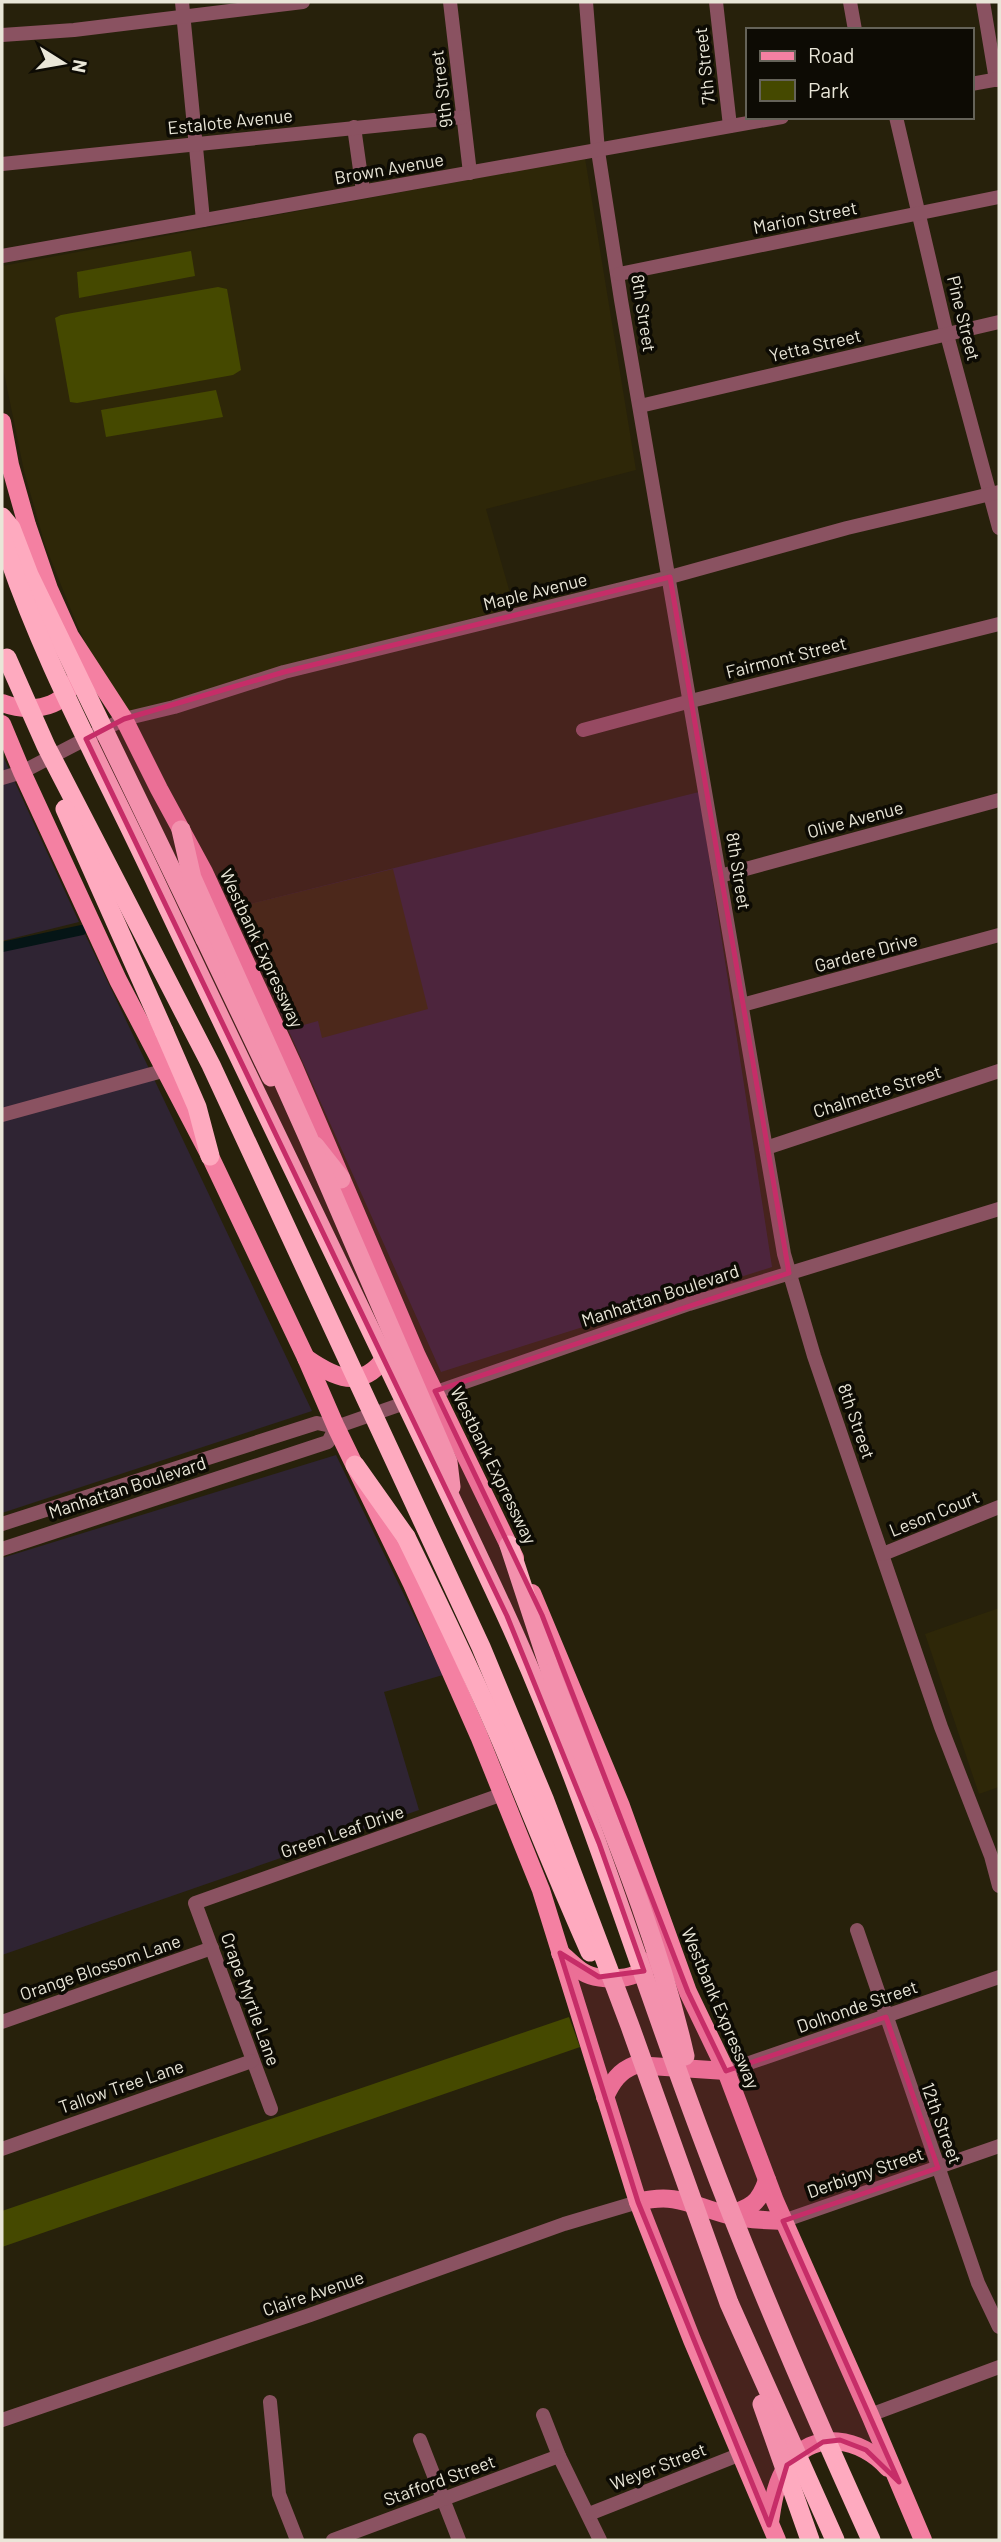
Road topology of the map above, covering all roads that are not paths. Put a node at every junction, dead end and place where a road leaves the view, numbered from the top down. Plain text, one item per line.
1 (303, 2) edge
2 (450, 2) edge
3 (586, 2) edge
4 (716, 2) edge
5 (850, 2) edge
6 (984, 2) edge
7 (183, 8) edge
8 (855, 28) edge
9 (2, 34) edge
10 (998, 80) edge
11 (973, 84) edge
12 (463, 117) junction
13 (772, 119) edge
14 (896, 119) edge
15 (354, 127) junction
16 (730, 127) junction
17 (196, 145) junction
18 (598, 150) junction
19 (2, 164) edge
20 (470, 173) junction
21 (363, 191) junction
22 (999, 197) edge
23 (918, 214) junction
24 (203, 220) junction
25 (2, 256) edge
26 (619, 274) junction
27 (999, 322) edge
28 (947, 334) junction
29 (640, 406) junction
30 (2, 422) edge
31 (6, 466) edge
32 (995, 493) edge
33 (2, 517) edge
34 (999, 528) edge
35 (2, 537) edge
36 (670, 577) junction
37 (999, 624) edge
38 (78, 649) junction
39 (4, 651) edge
40 (691, 701) junction
41 (2, 703) edge
42 (124, 719) junction
43 (2, 724) edge
44 (583, 730) dead end
45 (22, 772) junction
46 (2, 778) edge
47 (999, 800) edge
48 (181, 830) junction
49 (720, 876) junction
50 (999, 935) edge
51 (742, 1005) junction
52 (172, 1067) junction
53 (999, 1072) edge
54 (2, 1115) edge
55 (766, 1148) junction
56 (210, 1156) joint
57 (341, 1179) junction
58 (999, 1209) edge
59 (789, 1273) junction
60 (402, 1322) junction
61 (306, 1358) junction
62 (435, 1391) junction
63 (336, 1427) junction
64 (240, 1447) junction
65 (355, 1465) junction
66 (201, 1482) junction
67 (454, 1506) junction
68 (999, 1507) edge
69 (2, 1524) edge
70 (509, 1545) junction
71 (2, 1549) edge
72 (883, 1554) junction
73 (503, 1794) junction
74 (995, 1855) edge
75 (999, 1886) edge
76 (195, 1903) joint
77 (662, 1920) junction
78 (857, 1930) dead end
79 (212, 1948) junction
80 (560, 1953) junction
81 (999, 1977) edge
82 (886, 2017) junction
83 (2, 2022) edge
84 (630, 2026) junction
85 (252, 2061) junction
86 (726, 2071) junction
87 (605, 2097) junction
88 (271, 2109) dead end
89 (705, 2146) junction
90 (999, 2146) edge
91 (2, 2149) edge
92 (938, 2168) junction
93 (767, 2180) junction
94 (638, 2202) junction
95 (729, 2215) junction
96 (783, 2221) junction
97 (729, 2303) junction
98 (999, 2327) edge
99 (999, 2367) edge
100 (270, 2402) dead end
101 (543, 2415) dead end
102 (870, 2415) junction
103 (2, 2420) edge
104 (822, 2432) junction
105 (420, 2440) dead end
106 (741, 2454) junction
107 (559, 2456) junction
108 (899, 2482) junction
109 (444, 2499) junction
110 (589, 2514) junction
111 (773, 2533) edge
112 (297, 2540) edge
113 (333, 2540) edge
114 (459, 2540) edge
115 (600, 2540) edge
116 (810, 2540) edge
117 (835, 2540) edge
118 (871, 2540) edge
119 (884, 2540) edge
120 (923, 2540) edge

1 - 7 street
2 - 12 street, 9th Street
3 - 18 street, 8th Street
4 - 16 street, 7th Street
5 - 8 street
6 - 10 street
7 - 9 street
7 - 17 street
10 - 11 street
12 - 15 street, Estalote Avenue
12 - 20 street, 9th Street
13 - 16 street, Brown Avenue
14 - 23 street, Pine Street
15 - 17 street, Estalote Avenue
15 - 21 street
16 - 18 street, Brown Avenue
17 - 19 street, Estalote Avenue
17 - 24 street
18 - 20 street, Brown Avenue
18 - 26 street, 8th Street
20 - 21 street, Brown Avenue
21 - 24 street, Brown Avenue
22 - 23 street, Marion Street
23 - 26 street, Marion Street
23 - 28 street, Pine Street
24 - 25 street, Brown Avenue
26 - 29 street, 8th Street
27 - 28 street, Yetta Street
28 - 29 street, Yetta Street
28 - 32 street, Pine Street
29 - 36 street, 8th Street
30 - 31 main road, Westbank Expressway
31 - 38 main road, Westbank Expressway
32 - 34 street, Pine Street
32 - 36 street, Maple Avenue
33 - 57 highway, bridge
35 - 67 highway, bridge
36 - 40 street, 8th Street
36 - 42 street, Maple Avenue
37 - 40 street, Fairmont Street
38 - 41 main road
38 - 42 main road, Westbank Expressway
39 - 52 highway, bridge
39 - 84 highway, bridge
40 - 44 street, Fairmont Street
40 - 49 street, 8th Street
42 - 45 street, Maple Avenue
42 - 48 main road, Westbank Expressway
43 - 45 main road
45 - 46 street, Maple Avenue
45 - 52 main road
47 - 49 street, Olive Avenue
48 - 57 main road, Westbank Expressway
48 - 67 highway, bridge
49 - 51 street, 8th Street
50 - 51 street, Gardere Drive
51 - 55 street, 8th Street
52 - 54 street
52 - 56 highway
53 - 55 street, Chalmette Street
55 - 59 street, 8th Street
56 - 61 main road
57 - 60 main road, Westbank Expressway
58 - 59 street, Manhattan Boulevard
59 - 62 street, Manhattan Boulevard
59 - 72 street, 8th Street
60 - 61 main road
60 - 62 main road, Westbank Expressway
61 - 63 main road
62 - 63 street, Manhattan Boulevard
62 - 70 main road, Westbank Expressway
63 - 64 street, Manhattan Boulevard
63 - 65 main road
63 - 66 street, Manhattan Boulevard
64 - 66 street
64 - 69 street, Manhattan Boulevard
65 - 73 main road
65 - 84 highway, bridge
66 - 71 street, Manhattan Boulevard
67 - 89 highway, bridge
68 - 72 street, Leson Court
70 - 77 main road, Westbank Expressway
70 - 89 highway, bridge
72 - 74 street, 8th Street
73 - 76 street, Green Leaf Drive
73 - 80 main road
74 - 75 street, 8th Street
76 - 79 street, Crape Myrtle Lane
77 - 80 main road
77 - 86 main road, Westbank Expressway
78 - 82 street, 12th Street
79 - 83 street, Orange Blossom Lane
79 - 85 street, Crape Myrtle Lane
80 - 87 main road
81 - 82 street, Dolhonde Street
82 - 86 street, Dolhonde Street
82 - 92 street, 12th Street
84 - 97 highway, bridge
85 - 88 street, Crape Myrtle Lane
85 - 91 street, Tallow Tree Lane
86 - 87 main road
86 - 93 main road, Westbank Expressway
87 - 94 main road
89 - 104 highway, bridge
90 - 92 street, Derbigny Street
92 - 96 street, Derbigny Street
92 - 98 street, 12th Street
93 - 95 main road
93 - 96 main road, Westbank Expressway
94 - 95 main road
94 - 103 street, Claire Avenue
94 - 106 main road
95 - 96 main road
96 - 102 main road, Westbank Expressway
97 - 116 highway, bridge
97 - 117 highway, bridge
99 - 102 street
100 - 112 street
101 - 107 street
102 - 108 main road, Westbank Expressway
104 - 118 highway, bridge
104 - 119 highway, bridge
105 - 109 street
106 - 110 street, Weyer Street
106 - 111 main road
107 - 109 street, Stafford Street
107 - 110 street
108 - 111 main road
108 - 120 main road, Westbank Expressway
109 - 113 street, Stafford Street
109 - 114 street
110 - 115 street

